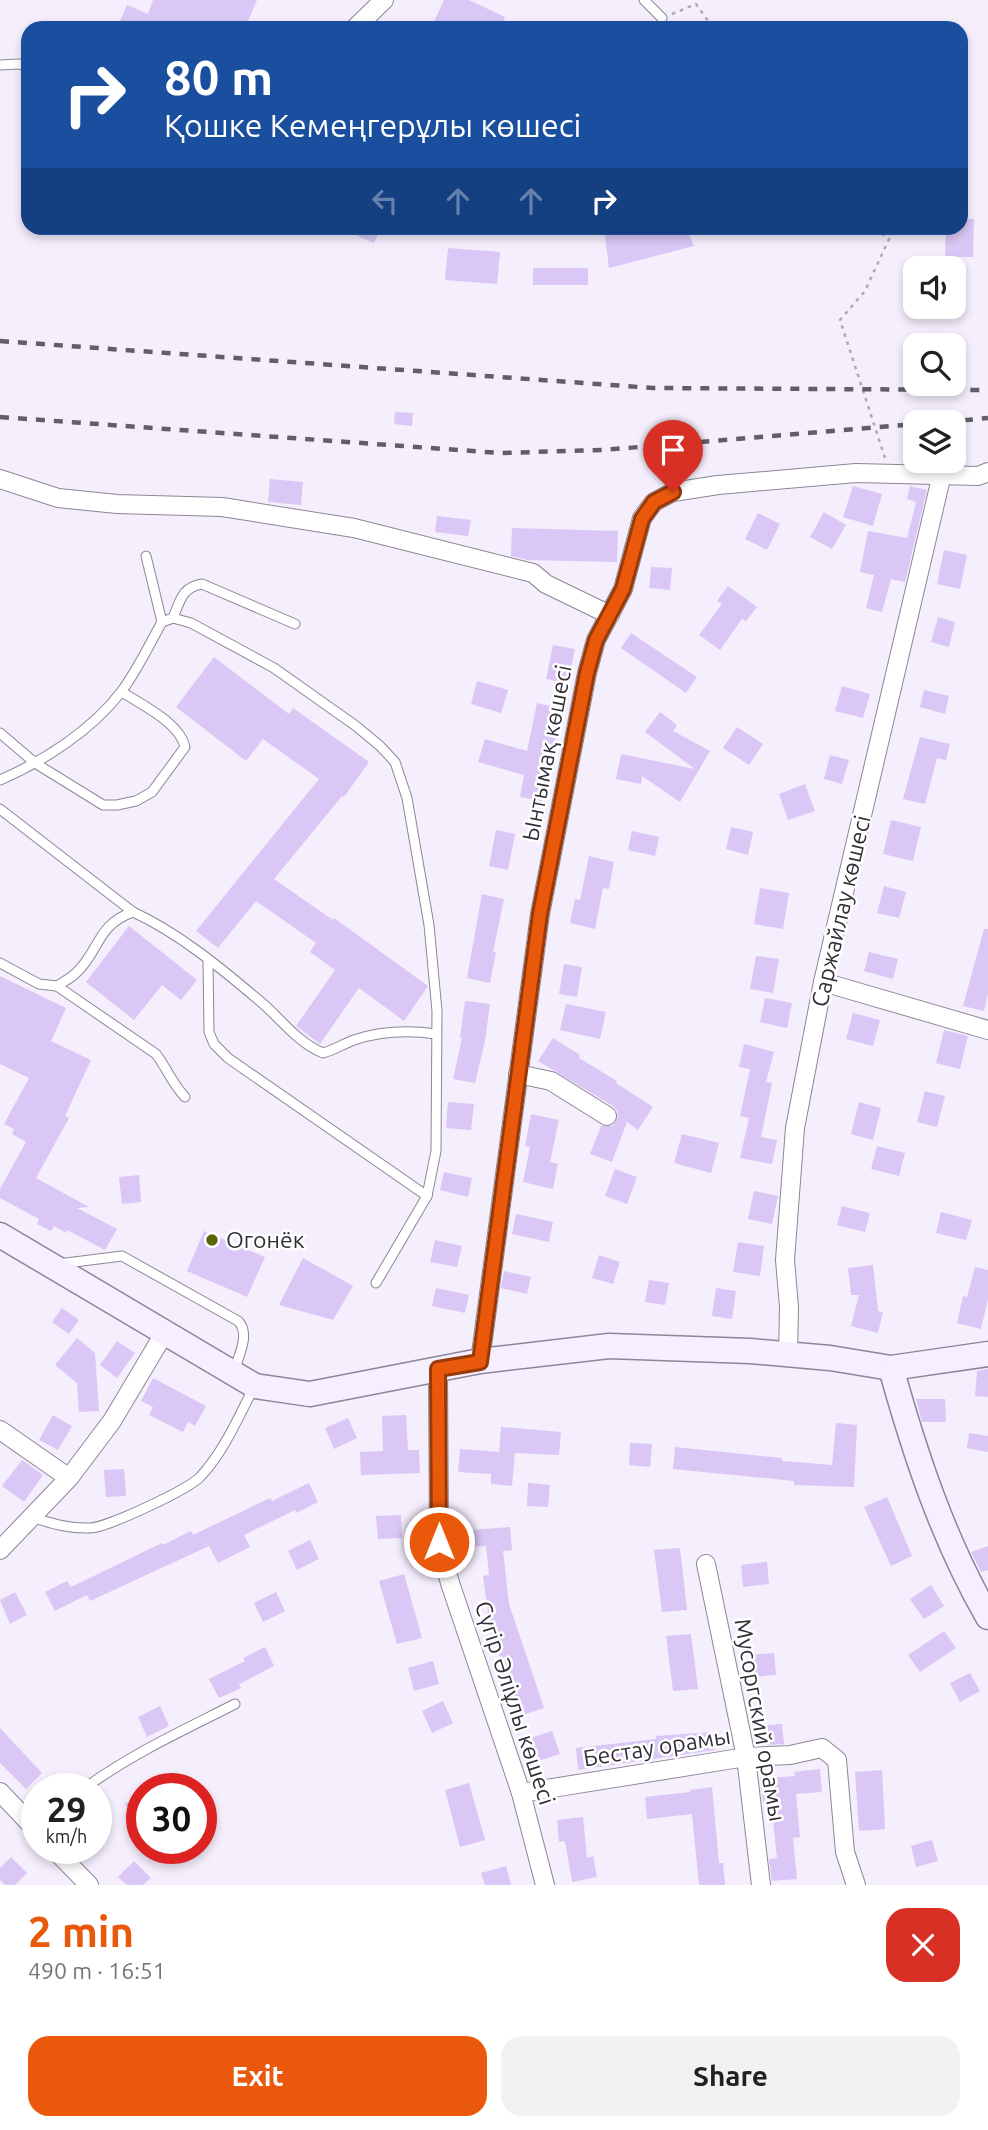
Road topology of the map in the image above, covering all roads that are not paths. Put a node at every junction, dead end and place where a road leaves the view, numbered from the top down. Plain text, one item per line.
1 (384, 0) edge
2 (644, 0) edge
3 (662, 18) road end
4 (362, 21) edge
5 (0, 65) edge
6 (21, 65) edge
7 (988, 472) edge
8 (942, 474) junction
9 (0, 479) edge
10 (146, 556) dead end
11 (610, 614) junction
12 (173, 618) junction
13 (162, 622) junction
14 (295, 624) dead end
15 (122, 692) junction
16 (0, 733) edge
17 (35, 762) junction
18 (0, 780) edge
19 (0, 809) edge
20 (133, 912) junction
21 (208, 961) junction
22 (0, 964) edge
23 (823, 982) junction
24 (57, 986) junction
25 (988, 1030) edge
26 (436, 1034) junction
27 (518, 1074) junction
28 (185, 1097) dead end
29 (607, 1116) dead end
30 (427, 1196) junction
31 (0, 1235) edge
32 (51, 1265) junction
33 (376, 1283) dead end
34 (165, 1332) junction
35 (988, 1354) edge
36 (788, 1355) junction
37 (480, 1362) junction
38 (891, 1368) junction
39 (438, 1369) junction
40 (233, 1373) junction
41 (255, 1387) junction
42 (0, 1430) edge
43 (69, 1478) junction
44 (32, 1517) junction
45 (0, 1550) edge
46 (706, 1564) dead end
47 (987, 1614) edge
48 (235, 1704) dead end
49 (746, 1757) junction
50 (106, 1773) edge
51 (0, 1792) edge
52 (521, 1793) junction
53 (21, 1814) edge
54 (69, 1864) edge
55 (89, 1885) edge
56 (545, 1885) edge
57 (761, 1885) edge
58 (856, 1885) edge

1 - 4 street
2 - 3 lane
5 - 6 lane
7 - 8 street, Ынтымақ көшесі
8 - 11 street, Ынтымақ көшесі
8 - 23 street, Саржайлау көшесі
9 - 11 street
10 - 13 lane
11 - 27 street, Ынтымақ көшесі
12 - 13 lane
12 - 14 lane
12 - 26 lane
13 - 15 lane
15 - 17 lane
15 - 17 lane
16 - 17 lane
17 - 18 lane
19 - 20 lane
20 - 21 lane
20 - 24 lane
21 - 26 lane
21 - 30 lane
22 - 24 lane
23 - 25 street
23 - 36 street, Саржайлау көшесі
24 - 28 lane
26 - 30 lane
27 - 29 street
27 - 37 street, Ынтымақ көшесі
30 - 33 lane
31 - 32 street
32 - 34 street
32 - 40 lane
34 - 40 street
34 - 43 street
35 - 38 street
36 - 37 street
36 - 38 street
37 - 39 street
38 - 47 street
39 - 41 street
39 - 52 street, Сүгір Әліұлы көшесі
40 - 41 street
41 - 44 lane
42 - 43 street
43 - 44 street
44 - 45 street
46 - 49 street, Мусоргский орамы
48 - 50 lane
49 - 52 street, Бестау орамы
49 - 57 street, Мусоргский орамы
49 - 58 street, Бестау орамы
51 - 53 street
52 - 56 street, Сүгір Әліұлы көшесі
54 - 55 street

